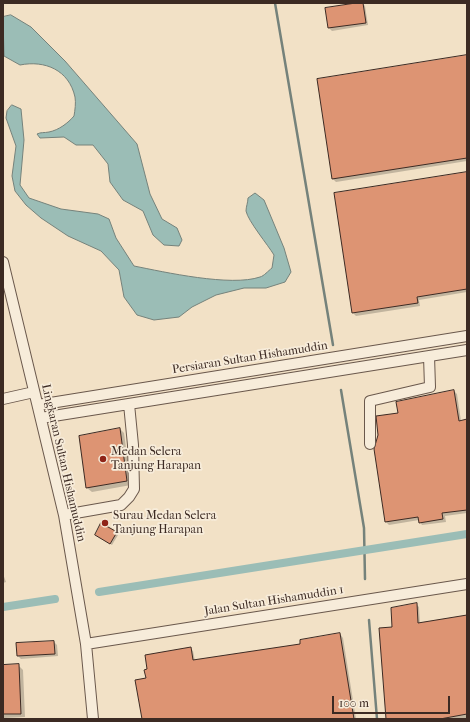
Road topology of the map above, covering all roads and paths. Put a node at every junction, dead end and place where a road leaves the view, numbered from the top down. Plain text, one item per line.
1 (3, 262) edge
2 (467, 336) edge
3 (467, 350) edge
4 (429, 356) junction
5 (200, 379) junction
6 (34, 392) junction
7 (203, 392) junction
8 (3, 399) edge
9 (129, 404) junction
10 (38, 405) junction
11 (41, 418) junction
12 (370, 444) dead end
13 (64, 515) junction
14 (467, 584) edge
15 (86, 644) junction
16 (93, 719) edge

1 - 6 street, Lingkaran Sultan Hishamuddin
2 - 5 street, Persiaran Sultan Hishamuddin
3 - 4 street
4 - 7 street
4 - 12 street
5 - 7 street
5 - 10 street, Persiaran Sultan Hishamuddin
6 - 8 street
6 - 10 street, Lingkaran Sultan Hishamuddin
7 - 9 street
9 - 11 street
9 - 13 street
10 - 11 street, Lingkaran Sultan Hishamuddin
11 - 13 street, Lingkaran Sultan Hishamuddin
13 - 15 street, Lingkaran Sultan Hishamuddin
14 - 15 street, Jalan Sultan Hishamuddin 1
15 - 16 street, Lingkaran Sultan Hishamuddin

